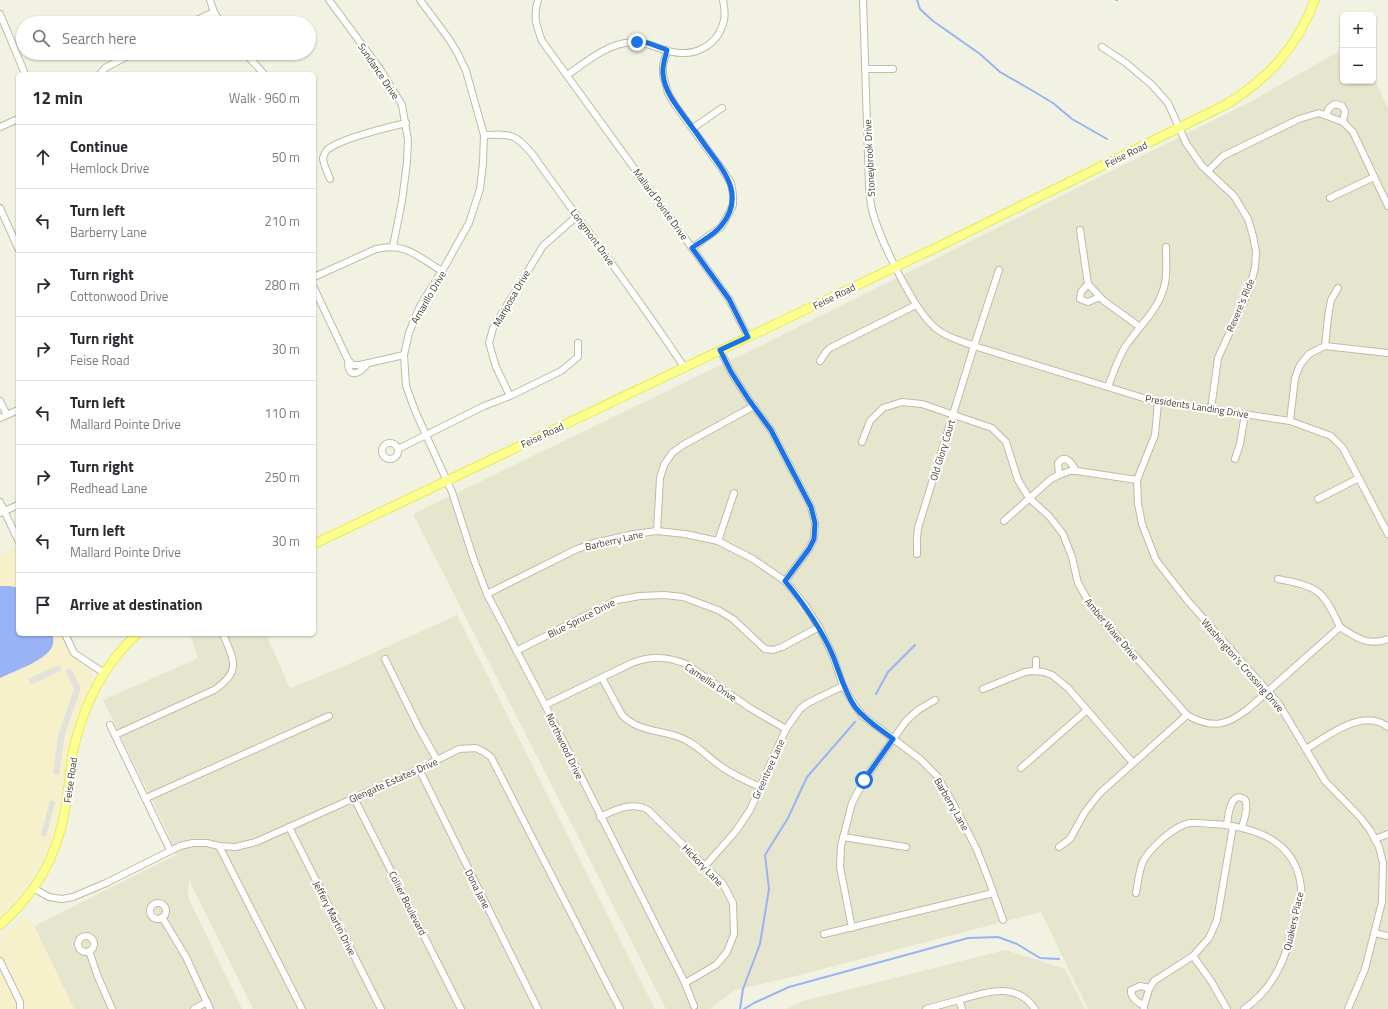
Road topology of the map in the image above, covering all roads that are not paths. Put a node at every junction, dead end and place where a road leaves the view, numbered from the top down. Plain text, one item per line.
1 (210, 0) edge
2 (329, 0) edge
3 (420, 0) edge
4 (723, 0) edge
5 (863, 0) edge
6 (1316, 0) edge
7 (536, 1) edge
8 (214, 12) junction
9 (0, 14) edge
10 (205, 16) edge
11 (217, 16) edge
12 (7, 31) junction
13 (0, 34) edge
14 (1102, 47) dead end
15 (667, 50) junction
16 (16, 52) edge
17 (19, 60) edge
18 (120, 60) edge
19 (251, 60) edge
20 (106, 68) junction
21 (864, 69) junction
22 (893, 69) dead end
23 (24, 72) edge
24 (102, 72) edge
25 (109, 72) edge
26 (262, 72) edge
27 (567, 75) junction
28 (722, 108) dead end
29 (1326, 115) junction
30 (16, 120) edge
31 (1343, 122) junction
32 (406, 124) junction
33 (0, 127) edge
34 (693, 128) junction
35 (1179, 128) junction
36 (484, 135) junction
37 (1208, 171) junction
38 (1374, 177) junction
39 (330, 179) dead end
40 (1330, 198) dead end
41 (1388, 206) edge
42 (0, 208) edge
43 (577, 216) junction
44 (1080, 230) dead end
45 (16, 244) edge
46 (393, 246) junction
47 (1166, 247) dead end
48 (692, 248) junction
49 (896, 267) junction
50 (999, 270) dead end
51 (442, 271) junction
52 (316, 276) edge
53 (1088, 284) junction
54 (1338, 288) dead end
55 (316, 292) edge
56 (1100, 297) junction
57 (916, 305) junction
58 (1140, 327) junction
59 (748, 337) junction
60 (578, 343) dead end
61 (974, 346) junction
62 (1325, 346) junction
63 (720, 350) junction
64 (1388, 353) edge
65 (404, 355) junction
66 (820, 361) dead end
67 (684, 367) junction
68 (1108, 387) junction
69 (510, 396) junction
70 (0, 401) edge
71 (1158, 402) junction
72 (754, 406) junction
73 (1212, 409) junction
74 (16, 411) edge
75 (1245, 414) junction
76 (7, 415) junction
77 (953, 415) junction
78 (0, 418) edge
79 (1290, 421) junction
80 (426, 435) junction
81 (862, 442) dead end
82 (398, 449) dead end
83 (1235, 459) dead end
84 (1076, 471) junction
85 (1059, 475) junction
86 (1359, 478) junction
87 (1137, 480) junction
88 (447, 481) junction
89 (734, 493) dead end
90 (1029, 498) junction
91 (1318, 499) dead end
92 (0, 502) edge
93 (16, 506) edge
94 (2, 512) edge
95 (1004, 521) dead end
96 (657, 531) junction
97 (1388, 534) edge
98 (16, 536) edge
99 (718, 541) junction
100 (316, 543) edge
101 (917, 554) dead end
102 (1278, 579) dead end
103 (785, 581) junction
104 (487, 594) junction
105 (819, 627) junction
106 (1340, 627) junction
107 (66, 636) edge
108 (136, 636) edge
109 (224, 636) edge
110 (1388, 639) edge
111 (516, 651) junction
112 (384, 659) dead end
113 (1036, 660) dead end
114 (1036, 671) junction
115 (104, 673) junction
116 (602, 678) junction
117 (843, 686) junction
118 (983, 689) dead end
119 (1267, 691) junction
120 (935, 700) dead end
121 (545, 705) junction
122 (1087, 710) junction
123 (1187, 715) junction
124 (329, 716) dead end
125 (110, 725) dead end
126 (1388, 727) edge
127 (786, 729) junction
128 (115, 734) junction
129 (893, 739) junction
130 (1306, 749) junction
131 (438, 760) junction
132 (1133, 763) junction
133 (1021, 768) dead end
134 (419, 769) junction
135 (760, 787) junction
136 (146, 798) junction
137 (354, 798) junction
138 (600, 817) junction
139 (1230, 825) junction
140 (289, 827) junction
141 (1242, 827) junction
142 (1388, 834) edge
143 (843, 837) junction
144 (1375, 839) junction
145 (219, 846) junction
146 (906, 847) dead end
147 (1059, 847) dead end
148 (170, 850) junction
149 (705, 866) junction
150 (33, 888) junction
151 (993, 893) junction
152 (1136, 893) dead end
153 (162, 917) dead end
154 (1002, 920) dead end
155 (0, 925) edge
156 (852, 928) junction
157 (1375, 933) junction
158 (824, 934) dead end
159 (1388, 936) edge
160 (89, 951) dead end
161 (1193, 956) junction
162 (0, 961) edge
163 (685, 983) junction
164 (1150, 988) junction
165 (959, 1000) junction
166 (207, 1002) junction
167 (694, 1006) dead end
168 (1144, 1007) edge
169 (20, 1009) edge
170 (112, 1009) edge
171 (194, 1009) edge
172 (210, 1009) edge
173 (302, 1009) edge
174 (381, 1009) edge
175 (461, 1009) edge
176 (538, 1009) edge
177 (620, 1009) edge
178 (926, 1009) edge
179 (962, 1009) edge
180 (1035, 1009) edge
181 (1227, 1009) edge
182 (1244, 1009) edge
183 (1348, 1009) edge

1 - 8 street
2 - 32 street, Sundance Drive
3 - 36 street, Amarillo Drive
4 - 15 street
5 - 21 street, Stoneybrook Drive
6 - 35 main road, Feise Road
7 - 27 street, Mallard Pointe Drive
8 - 10 street
8 - 11 street
9 - 12 street
12 - 13 street
12 - 16 street
14 - 35 street, Revere's Ride
15 - 27 street
15 - 34 street
17 - 23 street
18 - 20 street
19 - 26 street
20 - 24 street
20 - 25 street
21 - 22 street
21 - 49 street, Stoneybrook Drive
27 - 48 street, Mallard Pointe Drive
28 - 34 street
29 - 31 street
29 - 31 street
29 - 37 street
30 - 33 street
31 - 38 street
32 - 39 street
32 - 46 street, Sundance Drive
34 - 48 street
35 - 37 street, Revere's Ride
35 - 49 main road, Feise Road
36 - 43 street, Longmont Drive
36 - 51 street, Amarillo Drive
37 - 73 street, Revere's Ride
38 - 40 street
38 - 41 street
42 - 45 street
43 - 67 street, Longmont Drive
43 - 69 street, Mariposa Drive
44 - 53 street
46 - 51 street
46 - 52 street
47 - 58 street
48 - 59 street, Mallard Pointe Drive
49 - 57 street, Presidents Landing Drive
49 - 59 main road, Feise Road
50 - 61 street, Old Glory Court
51 - 65 street, Amarillo Drive
53 - 56 street
53 - 56 street
54 - 62 street
55 - 65 street
56 - 58 street
57 - 61 street, Presidents Landing Drive
57 - 66 street
58 - 68 street
59 - 63 main road, Feise Road
60 - 69 street
61 - 68 street, Presidents Landing Drive
61 - 77 street, Old Glory Court
62 - 64 street
62 - 79 street
63 - 67 main road, Feise Road
63 - 72 street
65 - 80 street, Amarillo Drive
67 - 88 main road, Feise Road
68 - 71 street, Presidents Landing Drive
69 - 80 street
70 - 76 street
71 - 73 street, Presidents Landing Drive
71 - 87 street, Washington's Crossing Drive
72 - 96 street
72 - 103 street
73 - 75 street, Presidents Landing Drive
74 - 76 street
75 - 79 street, Presidents Landing Drive
75 - 83 street
76 - 78 street
77 - 81 street, Amber Wave Drive
77 - 90 street, Amber Wave Drive
77 - 101 street, Old Glory Court
79 - 86 street, Presidents Landing Drive
80 - 82 street
80 - 88 street, Amarillo Drive
84 - 85 street
84 - 85 street
84 - 87 street
85 - 90 street
86 - 91 street
86 - 97 street, Presidents Landing Drive
87 - 119 street, Washington's Crossing Drive
88 - 100 main road, Feise Road
88 - 104 street, Northwood Drive
89 - 99 street
90 - 95 street
90 - 123 street, Amber Wave Drive
92 - 94 street
93 - 94 street
94 - 98 street
96 - 99 street, Barberry Lane
96 - 104 street, Barberry Lane
99 - 103 street, Barberry Lane
102 - 106 street
103 - 105 street, Barberry Lane
104 - 111 street, Northwood Drive
105 - 111 street, Blue Spruce Drive
105 - 117 street, Barberry Lane
106 - 110 street
106 - 119 street, Amber Wave Drive
107 - 115 street
108 - 115 main road, Feise Road
109 - 128 street
111 - 121 street, Northwood Drive
112 - 131 street
113 - 114 street
114 - 118 street
114 - 122 street
115 - 150 main road, Feise Road
116 - 121 street, Camellia Drive
116 - 127 street, Camellia Drive
116 - 135 street
117 - 127 street, Greentree Lane
117 - 129 street, Barberry Lane
119 - 123 street, Amber Wave Drive
119 - 130 street, Washington's Crossing Drive
120 - 129 street
121 - 138 street, Northwood Drive
122 - 132 street
122 - 133 street
123 - 132 street
124 - 136 street
125 - 128 street
126 - 130 street
127 - 135 street, Greentree Lane
128 - 136 street
129 - 143 street
129 - 151 street, Barberry Lane
130 - 144 street, Washington's Crossing Drive
131 - 134 street, Glengate Estates Drive
131 - 177 street, Glengate Estates Drive
132 - 147 street
134 - 137 street, Glengate Estates Drive
134 - 176 street, Dona Jane
135 - 149 street, Greentree Lane
136 - 148 street
137 - 140 street, Glengate Estates Drive
137 - 175 street, Collier Boulevard
138 - 149 street, Hickory Lane
138 - 163 street, Northwood Drive
139 - 141 street, Quakers Place
139 - 141 street
139 - 152 street, Quakers Place
139 - 161 street
140 - 145 street, Glengate Estates Drive
140 - 174 street, Jeffery Martin Drive
141 - 182 street, Quakers Place
142 - 144 street
143 - 146 street
143 - 156 street
144 - 157 street, Washington's Crossing Drive
145 - 148 street, Glengate Estates Drive
145 - 173 street
148 - 150 street, Glengate Estates Drive
149 - 163 street, Hickory Lane
150 - 155 main road, Feise Road
151 - 154 street, Barberry Lane
151 - 156 street
153 - 166 street
156 - 158 street
157 - 159 street
157 - 183 street, Washington's Crossing Drive
160 - 170 street
161 - 164 street
161 - 181 street
162 - 169 street
163 - 167 street, Northwood Drive
164 - 168 street
164 - 168 street
165 - 178 street
165 - 179 street
165 - 180 street
166 - 171 street
166 - 172 street

